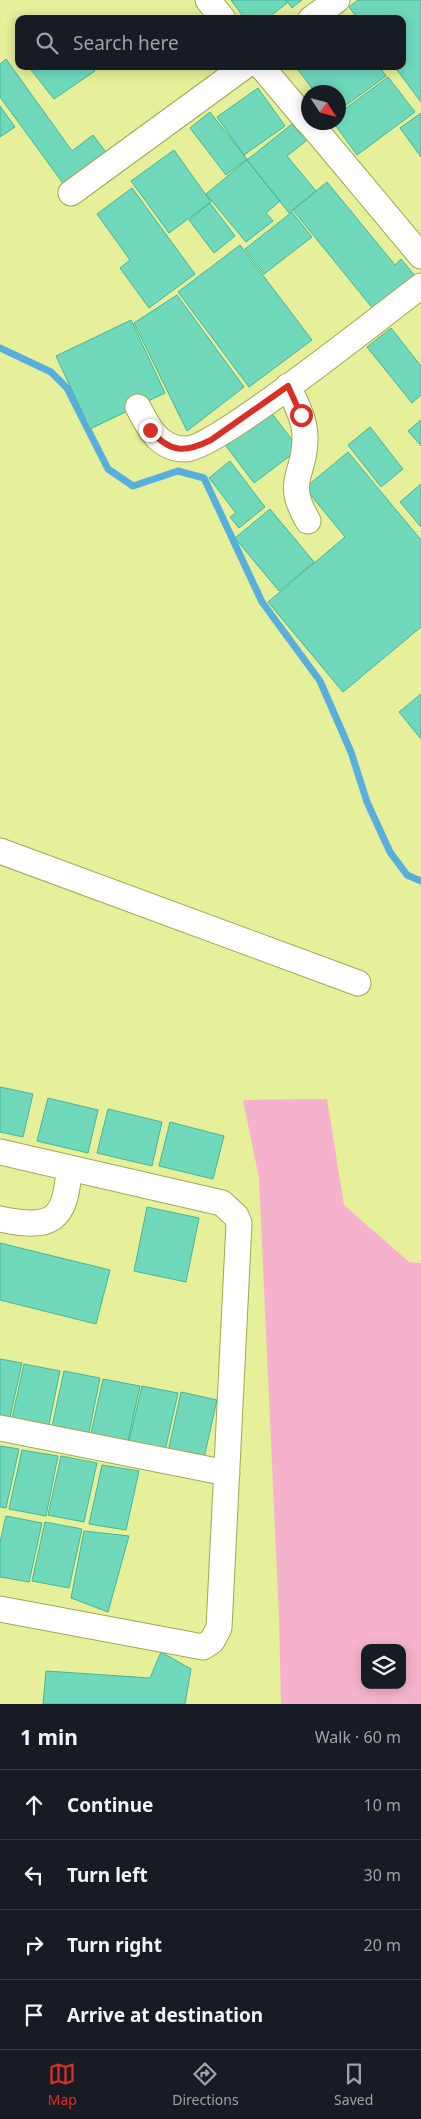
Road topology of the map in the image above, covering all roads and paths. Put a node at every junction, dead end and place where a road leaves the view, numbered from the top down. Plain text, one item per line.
1 (208, 0) edge
2 (336, 0) edge
3 (220, 15) edge
4 (316, 15) edge
5 (240, 70) edge
6 (265, 70) edge
7 (301, 112) edge
8 (316, 130) edge
9 (71, 193) dead end
10 (421, 256) edge
11 (421, 286) edge
12 (288, 386) junction
13 (138, 407) dead end
14 (308, 521) dead end
15 (0, 851) edge
16 (358, 983) dead end
17 (0, 1152) edge
18 (69, 1168) junction
19 (0, 1219) edge
20 (0, 1428) edge
21 (227, 1472) junction
22 (0, 1609) edge

1 - 3 street
2 - 4 street
5 - 9 street
6 - 7 street
8 - 10 street
11 - 12 street
12 - 13 street
12 - 14 street
15 - 16 street
17 - 18 street
18 - 19 street
18 - 21 street
20 - 21 street
21 - 22 street

